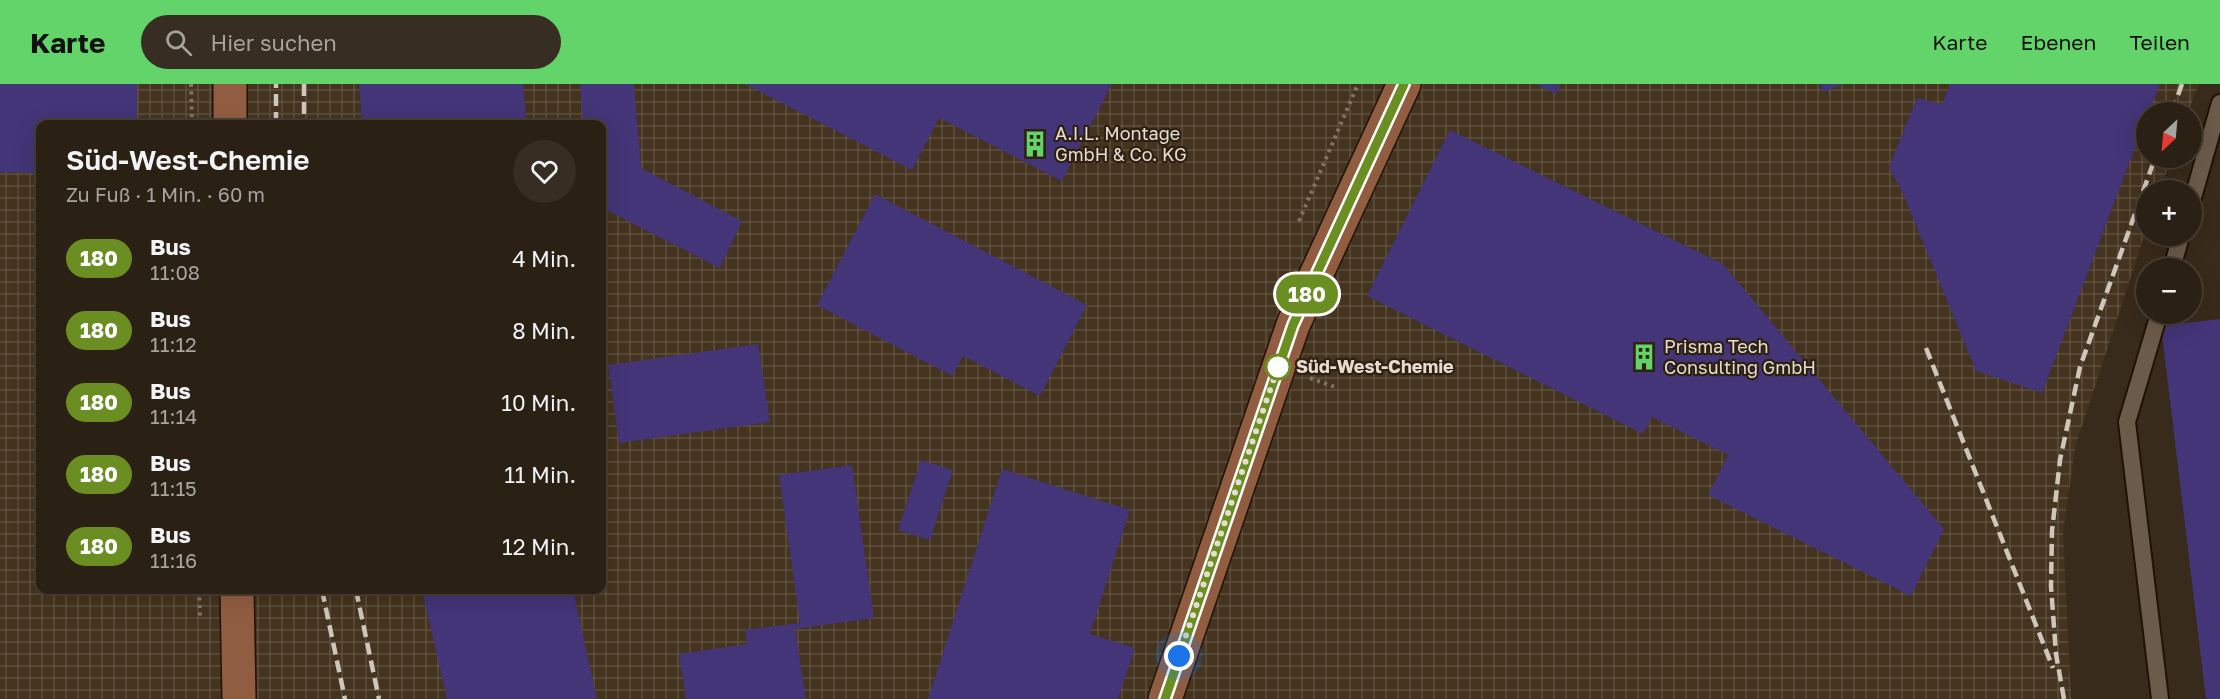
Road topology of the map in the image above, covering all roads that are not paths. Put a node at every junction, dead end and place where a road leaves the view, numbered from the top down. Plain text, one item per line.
1 (230, 84) edge
2 (1404, 84) edge
3 (2220, 103) edge
4 (230, 120) edge
5 (2198, 180) edge
6 (2155, 324) edge
7 (237, 594) edge
8 (239, 699) edge
9 (1165, 699) edge
10 (2160, 699) edge

1 - 4 street
2 - 9 street
3 - 5 lane
6 - 10 lane
7 - 8 street

